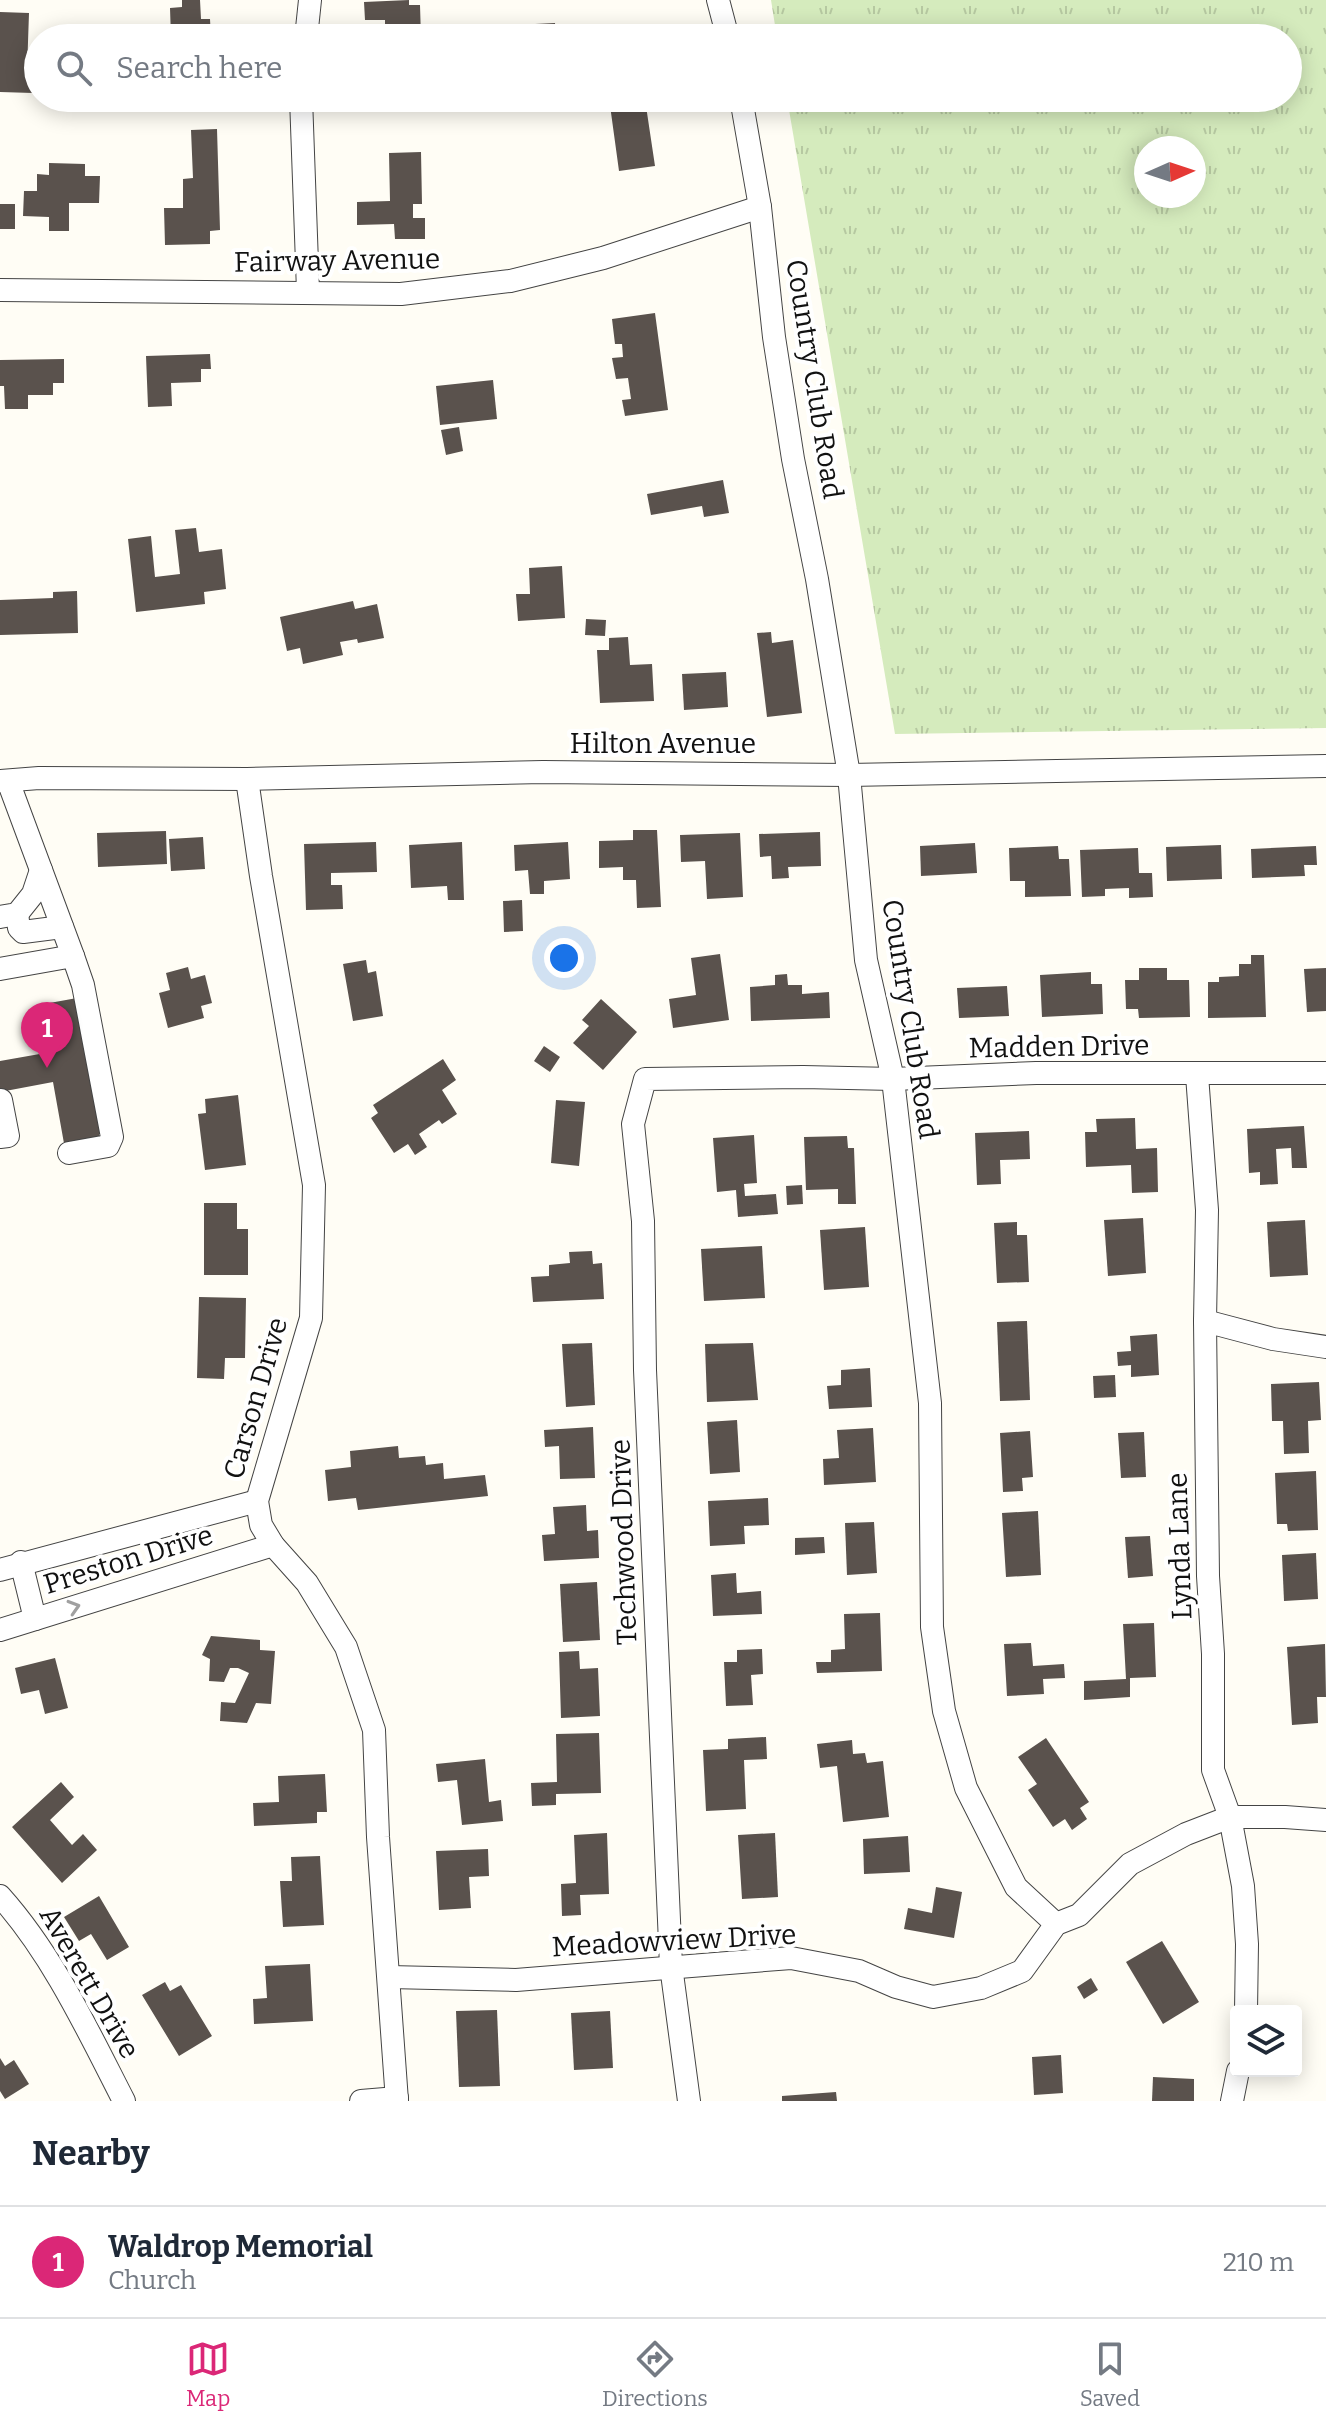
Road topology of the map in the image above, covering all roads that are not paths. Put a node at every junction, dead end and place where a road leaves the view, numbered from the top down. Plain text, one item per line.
1 (310, 0) edge
2 (718, 0) edge
3 (307, 24) edge
4 (724, 24) edge
5 (302, 112) edge
6 (743, 112) edge
7 (760, 207) junction
8 (0, 290) edge
9 (308, 291) junction
10 (1326, 766) edge
11 (849, 775) junction
12 (247, 779) junction
13 (4, 781) edge
14 (41, 870) junction
15 (8, 916) edge
16 (62, 927) junction
17 (73, 956) junction
18 (0, 969) edge
19 (1326, 1073) edge
20 (1197, 1075) junction
21 (744, 1079) joint
22 (893, 1079) junction
23 (1, 1100) edge
24 (0, 1137) edge
25 (69, 1153) dead end
26 (1205, 1321) junction
27 (1326, 1347) edge
28 (257, 1501) junction
29 (273, 1545) junction
30 (10, 1566) edge
31 (35, 1619) junction
32 (0, 1630) edge
33 (1230, 1817) junction
34 (1326, 1820) edge
35 (0, 1896) edge
36 (1056, 1924) junction
37 (671, 1966) junction
38 (389, 1977) junction
39 (1246, 2005) edge
40 (1237, 2077) edge
41 (397, 2099) edge
42 (124, 2101) edge
43 (361, 2101) edge
44 (689, 2101) edge
45 (1232, 2101) edge

1 - 3 street
2 - 4 street
5 - 9 street
6 - 7 street, Country Club Road
7 - 9 street, Fairway Avenue
7 - 11 street, Country Club Road
8 - 9 street, Fairway Avenue
10 - 11 street, Hilton Avenue
11 - 12 street, Hilton Avenue
11 - 22 street, Country Club Road
12 - 13 street, Hilton Avenue
12 - 28 street, Carson Drive
13 - 14 street
14 - 15 street
14 - 16 street
15 - 16 street
16 - 17 street
17 - 18 street
17 - 25 street
19 - 20 street, Madden Drive
20 - 22 street, Madden Drive
20 - 26 street, Lynda Lane
21 - 22 street, Madden Drive
21 - 37 street, Techwood Drive
22 - 36 street, Country Club Road
23 - 24 street
26 - 27 street
26 - 33 street, Lynda Lane
28 - 29 street, Carson Drive
28 - 30 street, Preston Drive
31 -> 29 street, Preston Drive
29 - 38 street, Carson Drive
30 - 31 street
31 - 32 street, Preston Drive
33 - 34 street, Meadowview Drive
33 - 36 street, Meadowview Drive
33 - 39 street, Lynda Lane
35 - 42 street, Averett Drive
36 - 37 street, Meadowview Drive
37 - 38 street, Meadowview Drive
37 - 44 street, Techwood Drive
38 - 41 street, Carson Drive
40 - 45 street
41 - 43 street

